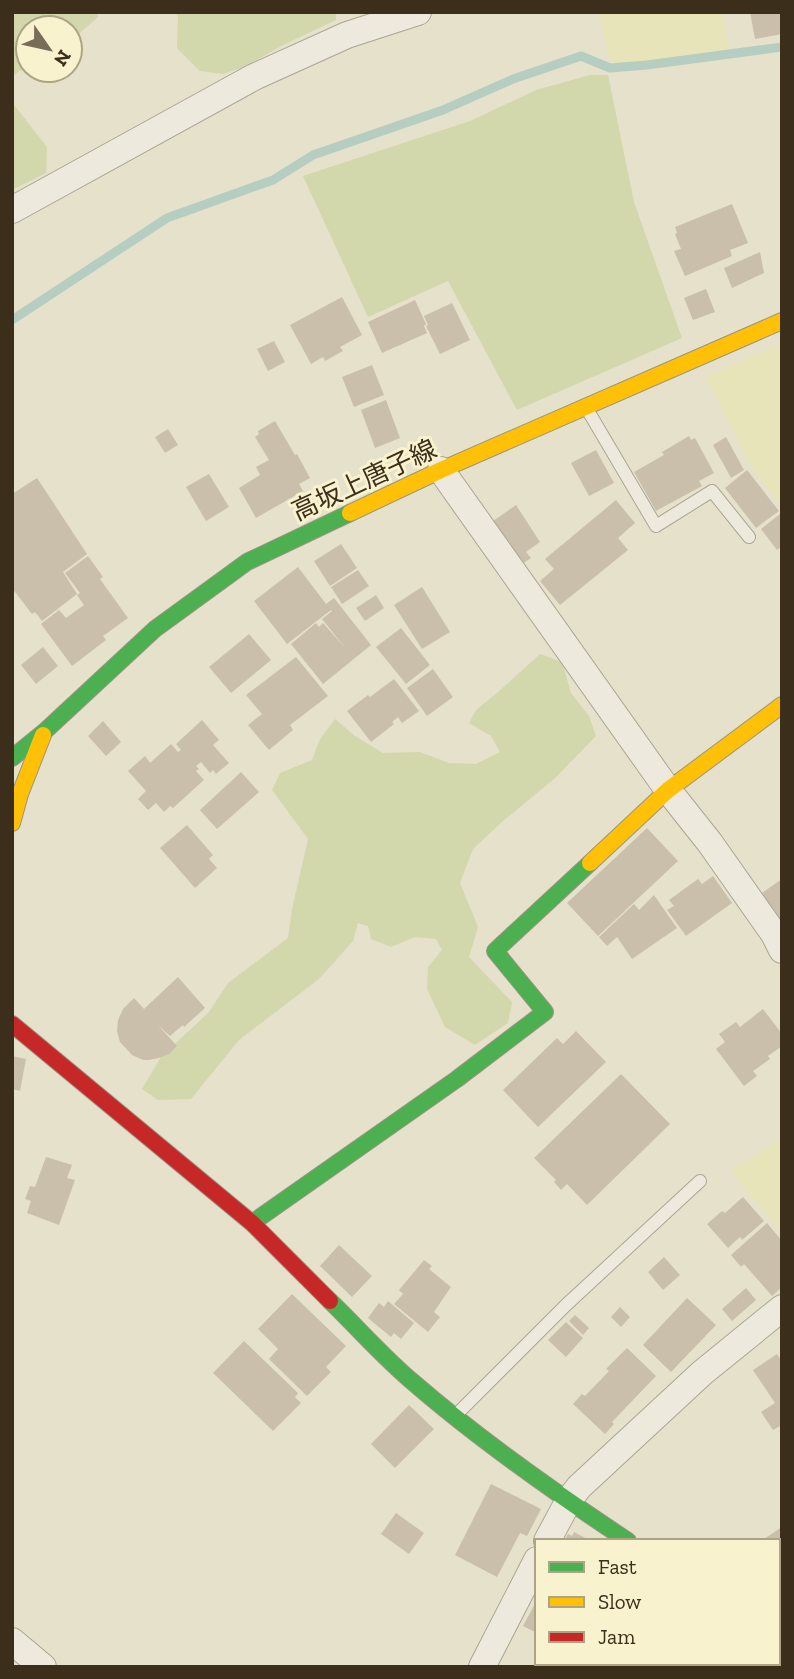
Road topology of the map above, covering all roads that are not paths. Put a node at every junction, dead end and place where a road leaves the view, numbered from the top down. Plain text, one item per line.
1 (418, 12) edge
2 (12, 209) edge
3 (782, 321) edge
4 (585, 406) junction
5 (441, 470) junction
6 (749, 537) dead end
7 (782, 705) edge
8 (44, 732) junction
9 (12, 758) edge
10 (668, 790) junction
11 (12, 823) edge
12 (782, 950) edge
13 (12, 1024) edge
14 (699, 1181) dead end
15 (252, 1223) junction
16 (782, 1308) edge
17 (454, 1417) junction
18 (569, 1500) junction
19 (548, 1539) edge
20 (625, 1539) edge
21 (535, 1564) edge
22 (12, 1641) edge
23 (43, 1667) edge
24 (482, 1667) edge

1 - 2 street
3 - 4 street, 高坂上唐子線
4 - 5 street, 高坂上唐子線
4 - 6 lane
5 - 8 street, 高坂上唐子線
5 - 10 street
7 - 10 street
8 - 9 street, 高坂上唐子線
8 - 11 street
10 - 12 street
10 - 15 street
13 - 15 street
14 - 17 lane
15 - 17 street
16 - 18 street
17 - 18 street
18 - 19 street
18 - 20 street
21 - 24 street
22 - 23 street

